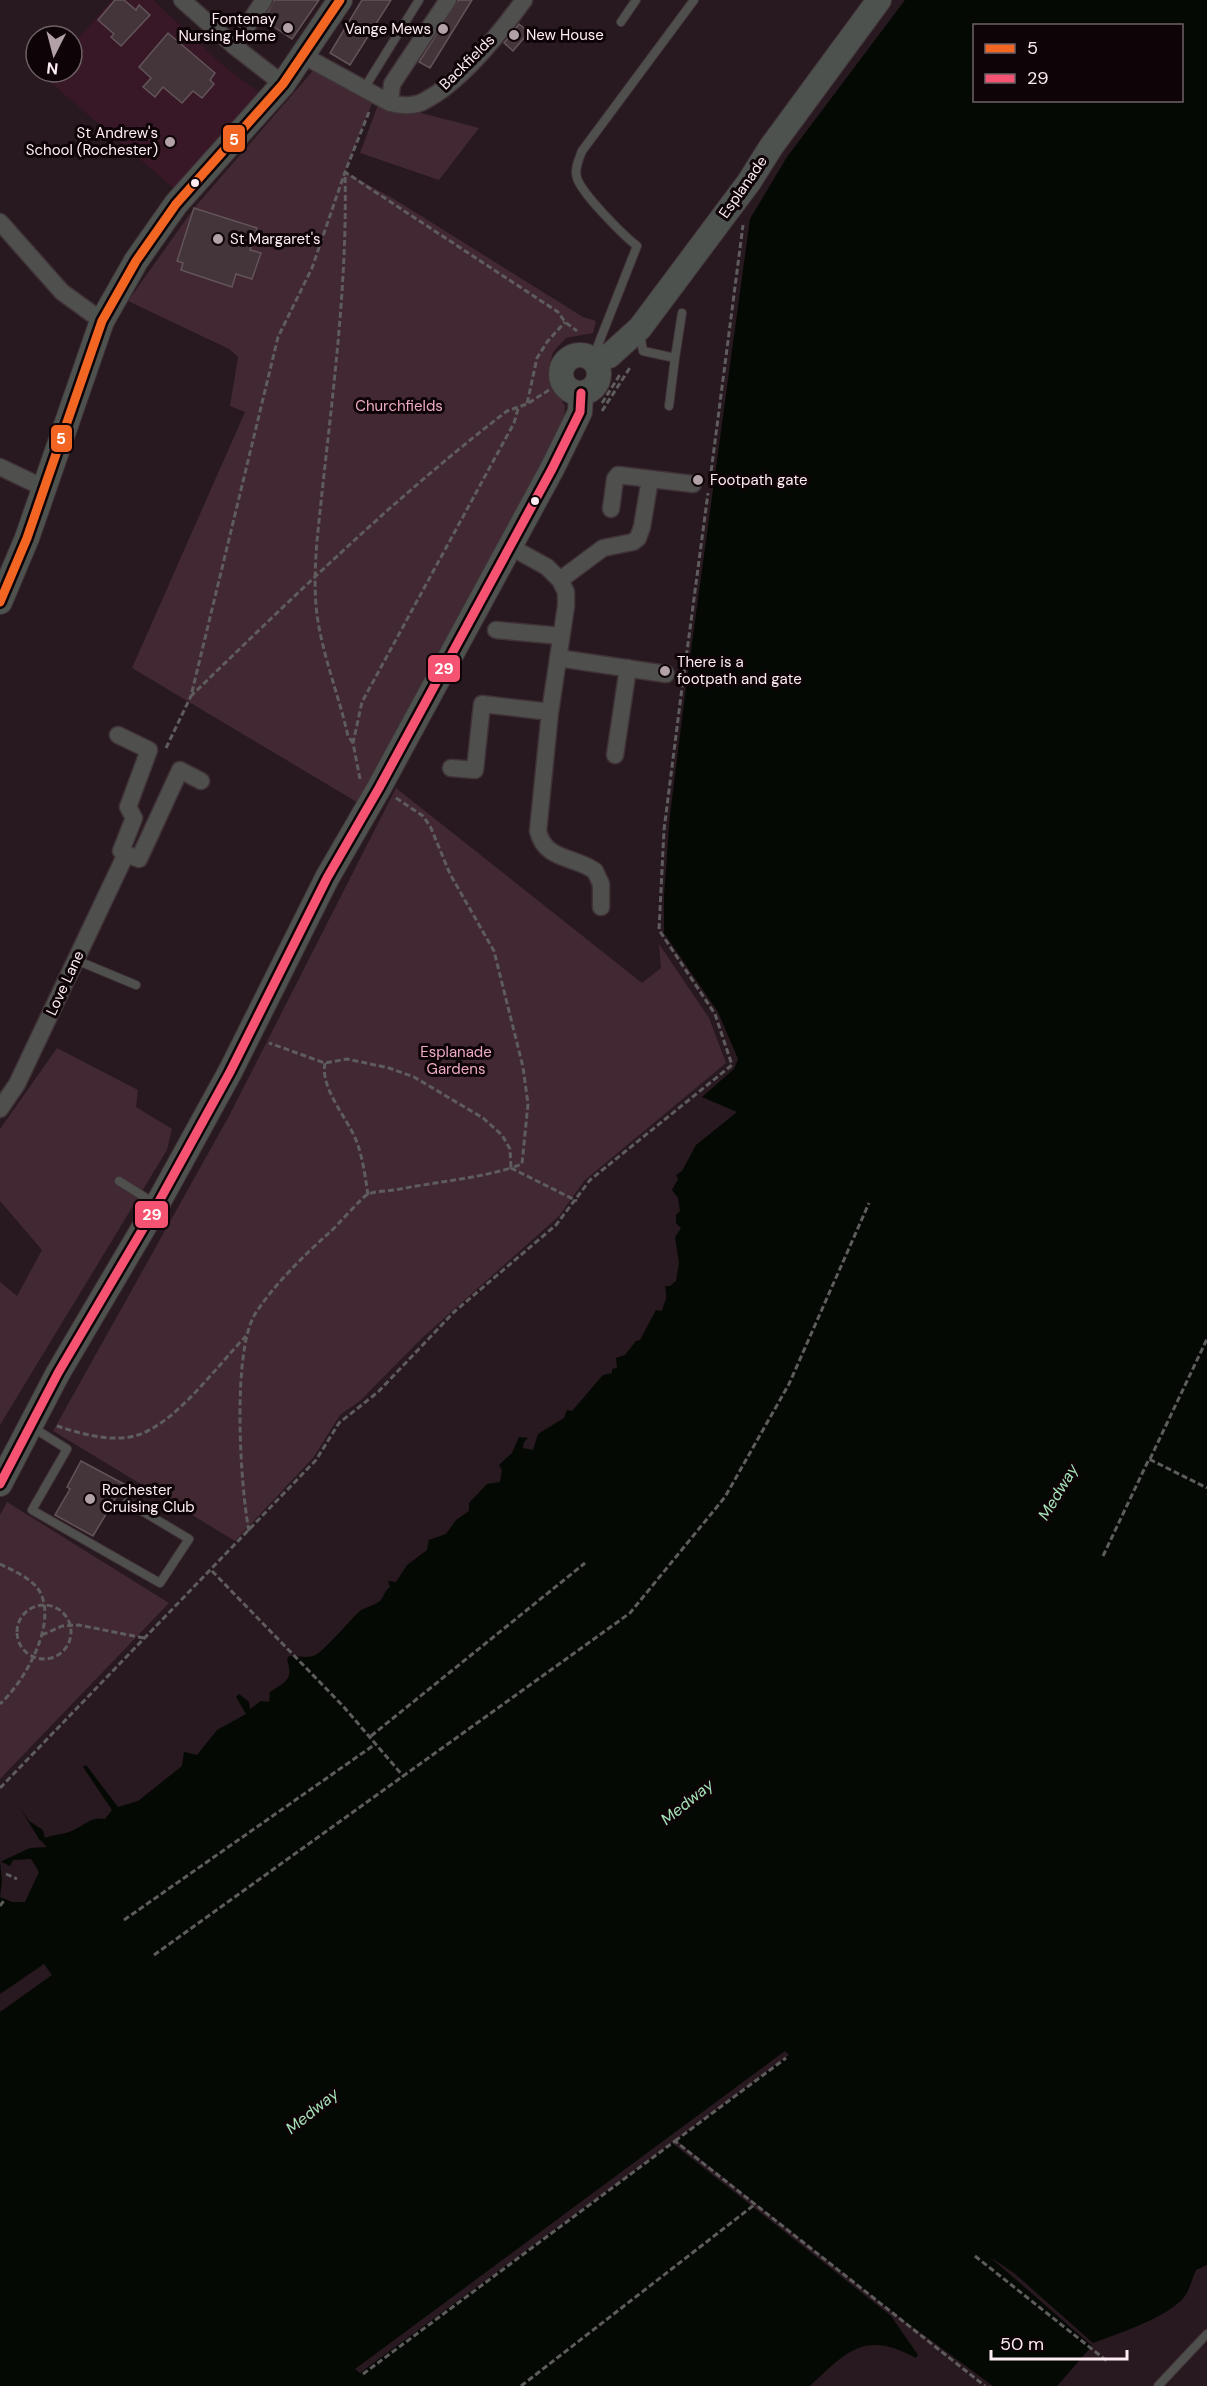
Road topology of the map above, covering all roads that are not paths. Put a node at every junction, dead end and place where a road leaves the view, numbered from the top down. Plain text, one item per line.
1 (182, 0) edge
2 (264, 0) edge
3 (340, 0) edge
4 (419, 0) edge
5 (448, 0) edge
6 (524, 0) edge
7 (636, 0) edge
8 (694, 0) edge
9 (879, 0) edge
10 (621, 22) dead end
11 (234, 46) junction
12 (304, 56) junction
13 (283, 84) junction
14 (377, 96) junction
15 (0, 222) edge
16 (682, 313) dead end
17 (102, 321) junction
18 (640, 328) junction
19 (602, 358) junction
20 (675, 358) junction
21 (669, 406) dead end
22 (0, 467) edge
23 (650, 479) junction
24 (693, 484) dead end
25 (44, 488) junction
26 (610, 509) dead end
27 (509, 546) junction
28 (560, 580) junction
29 (0, 602) edge
30 (496, 630) dead end
31 (561, 636) junction
32 (558, 657) junction
33 (628, 668) junction
34 (666, 674) dead end
35 (550, 712) junction
36 (118, 735) dead end
37 (615, 755) dead end
38 (451, 768) dead end
39 (201, 781) dead end
40 (126, 854) junction
41 (601, 907) dead end
42 (76, 960) junction
43 (136, 985) dead end
44 (0, 1108) edge
45 (119, 1181) dead end
46 (157, 1205) junction
47 (34, 1422) junction
48 (0, 1484) edge
49 (127, 1502) dead end
50 (1207, 2334) edge
51 (1158, 2386) edge

1 - 11 street
2 - 11 street
3 - 12 street
4 - 14 lane
5 - 14 street
6 - 14 street, Backfields
7 - 10 lane
8 - 19 lane
9 - 18 street, Esplanade
11 - 13 street
12 - 13 street
12 - 14 street, Backfields
13 - 17 street
15 - 17 street
16 - 20 lane
17 - 25 street
18 - 19 street, Esplanade
18 - 20 lane
19 - 27 street
20 - 21 lane
22 - 25 street
23 - 24 street
23 - 26 street
23 - 28 street
25 - 29 street
27 - 28 street
27 - 46 street
28 - 31 street
30 - 31 street
31 - 32 street
32 - 33 street
32 - 35 street
33 - 34 street
33 - 37 street
35 - 38 street
35 - 41 street
36 - 40 street, Love Lane
39 - 40 street
40 - 42 street, Love Lane
42 - 43 lane
42 - 44 street, Love Lane
45 - 46 lane
46 - 47 street
47 - 48 street
47 - 49 lane
50 - 51 lane

